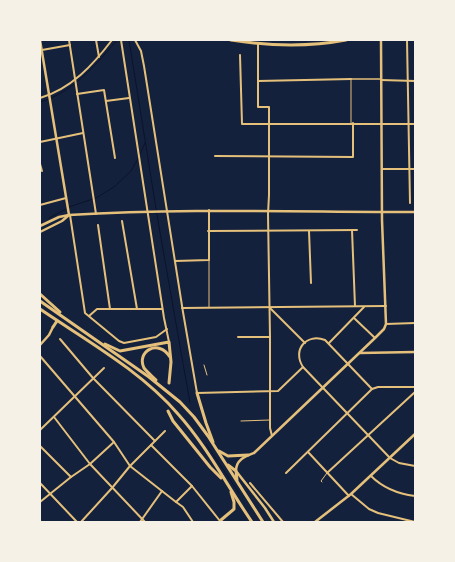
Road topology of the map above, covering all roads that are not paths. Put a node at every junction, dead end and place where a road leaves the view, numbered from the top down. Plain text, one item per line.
1 (40, 40) edge
2 (69, 40) edge
3 (96, 40) edge
4 (112, 40) edge
5 (122, 40) edge
6 (135, 40) edge
7 (232, 40) edge
8 (346, 40) edge
9 (381, 40) edge
10 (407, 40) edge
11 (258, 43) junction
12 (70, 45) junction
13 (42, 50) junction
14 (240, 55) dead end
15 (99, 57) junction
16 (351, 79) junction
17 (381, 80) junction
18 (75, 81) junction
19 (258, 81) junction
20 (408, 81) junction
21 (415, 81) edge
22 (77, 94) junction
23 (51, 95) junction
24 (40, 98) edge
25 (129, 98) junction
26 (106, 101) junction
27 (269, 123) junction
28 (352, 123) junction
29 (382, 124) junction
30 (408, 124) junction
31 (415, 124) edge
32 (84, 132) junction
33 (57, 138) junction
34 (40, 142) edge
35 (215, 156) dead end
36 (269, 156) junction
37 (115, 158) dead end
38 (40, 164) edge
39 (382, 169) junction
40 (409, 169) junction
41 (415, 169) edge
42 (42, 171) dead end
43 (66, 198) junction
44 (410, 203) dead end
45 (40, 205) edge
46 (209, 210) junction
47 (268, 210) junction
48 (166, 211) junction
49 (148, 212) junction
50 (382, 212) junction
51 (415, 212) edge
52 (96, 214) junction
53 (69, 215) junction
54 (122, 221) dead end
55 (98, 225) dead end
56 (40, 226) edge
57 (309, 230) junction
58 (352, 230) junction
59 (357, 230) dead end
60 (208, 231) junction
61 (268, 231) junction
62 (40, 232) edge
63 (209, 260) junction
64 (175, 261) junction
65 (311, 283) dead end
66 (40, 294) edge
67 (40, 301) edge
68 (355, 306) junction
69 (364, 306) junction
70 (386, 306) junction
71 (270, 307) junction
72 (162, 308) junction
73 (182, 308) junction
74 (209, 308) junction
75 (40, 309) edge
76 (110, 309) junction
77 (138, 309) junction
78 (88, 317) junction
79 (354, 317) junction
80 (68, 320) junction
81 (57, 321) junction
82 (415, 323) edge
83 (386, 324) junction
84 (53, 327) joint
85 (166, 329) junction
86 (238, 337) dead end
87 (270, 337) junction
88 (374, 338) junction
89 (60, 339) dead end
90 (96, 340) junction
91 (169, 342) junction
92 (304, 342) junction
93 (329, 344) junction
94 (40, 345) edge
95 (364, 348) junction
96 (415, 352) edge
97 (359, 353) junction
98 (366, 353) junction
99 (40, 356) edge
100 (171, 359) junction
101 (348, 364) junction
102 (204, 365) dead end
103 (303, 367) junction
104 (104, 368) dead end
105 (207, 375) dead end
106 (93, 378) junction
107 (169, 383) dead end
108 (162, 387) junction
109 (323, 387) junction
110 (415, 387) edge
111 (372, 389) junction
112 (270, 392) junction
113 (415, 392) edge
114 (197, 393) junction
115 (74, 396) junction
116 (168, 411) dead end
117 (348, 413) junction
118 (54, 417) junction
119 (270, 420) junction
120 (241, 421) dead end
121 (40, 430) edge
122 (165, 430) dead end
123 (415, 434) edge
124 (368, 435) junction
125 (272, 436) junction
126 (155, 441) junction
127 (114, 442) junction
128 (151, 445) junction
129 (40, 446) edge
130 (215, 447) junction
131 (218, 451) junction
132 (308, 452) junction
133 (248, 455) junction
134 (390, 458) junction
135 (90, 464) junction
136 (226, 464) junction
137 (130, 466) junction
138 (415, 466) edge
139 (236, 471) junction
140 (286, 473) dead end
141 (327, 473) junction
142 (371, 476) junction
143 (71, 477) junction
144 (237, 481) junction
145 (322, 482) dead end
146 (40, 483) edge
147 (250, 483) dead end
148 (228, 485) junction
149 (192, 486) junction
150 (112, 488) junction
151 (162, 491) junction
152 (50, 493) junction
153 (350, 495) junction
154 (415, 496) edge
155 (40, 502) edge
156 (176, 502) junction
157 (142, 519) junction
158 (220, 521) edge
159 (77, 522) edge
160 (81, 522) edge
161 (140, 522) edge
162 (145, 522) edge
163 (193, 522) edge
164 (252, 522) edge
165 (263, 522) edge
166 (274, 522) edge
167 (283, 522) edge
168 (315, 522) edge
169 (415, 522) edge

1 - 13 street
2 - 12 street
3 - 15 street
4 - 15 street
5 - 25 street
6 - 48 street
7 - 11 main road
8 - 11 main road
9 - 17 street
10 - 20 street
11 - 19 street
12 - 13 street
12 - 18 street
13 - 23 street
14 - 27 street
15 - 18 street
16 - 17 street
16 - 19 street
16 - 28 lane
17 - 20 street
17 - 29 street
18 - 22 street
18 - 23 street
19 - 27 street
20 - 21 street
20 - 30 street
22 - 26 street
22 - 32 street
23 - 24 street
23 - 33 street
25 - 26 street
25 - 49 street
26 - 37 street
27 - 28 street
27 - 36 street
28 - 29 street
28 - 36 street
29 - 30 street
29 - 39 street
30 - 31 street
30 - 40 street
32 - 33 street
32 - 52 street
33 - 34 street
33 - 43 street
35 - 36 street
36 - 47 street
38 - 42 street
39 - 40 street
39 - 50 street
40 - 41 street
40 - 44 street
43 - 45 street
43 - 53 street
46 - 47 street
46 - 48 street
46 - 60 street
47 - 50 street
47 - 61 street
48 - 49 street
48 - 64 street
49 - 52 street
49 - 72 street
50 - 51 street
50 - 70 street
52 - 53 street
53 - 56 street
53 - 62 street
53 - 78 street
54 - 77 street
55 - 76 street
57 - 58 street
57 - 61 street
57 - 65 street
58 - 59 street
58 - 68 street
60 - 61 street
60 - 63 street
61 - 71 street
63 - 64 street
63 - 74 lane
64 - 73 street
66 - 80 main road
67 - 80 main road
68 - 69 street
68 - 71 street
69 - 70 street
69 - 79 street
70 - 83 street
71 - 74 street
71 - 87 street
71 - 92 street
72 - 77 street
72 - 85 street
73 - 74 street
73 - 114 street
75 - 81 main road
76 - 77 street
76 - 78 street
78 - 85 street
79 - 88 street
79 - 93 street
80 - 90 main road
81 - 84 main road
81 - 148 main road
82 - 83 street
83 - 88 street
84 - 94 street
85 - 91 street
86 - 87 street
87 - 112 street
88 - 95 street
89 - 106 street
90 - 91 main road
90 - 108 main road
91 - 100 main road
92 - 93 street
92 - 103 street
93 - 101 street
95 - 97 street
95 - 98 street
96 - 98 street
97 - 98 street
97 - 101 street
99 - 115 street
100 - 107 main road
100 - 108 main road
101 - 109 street
101 - 111 street
102 - 105 lane
103 - 109 street
103 - 112 street
104 - 106 street
106 - 115 street
106 - 126 street
108 - 130 main road
109 - 117 street
109 - 125 street
110 - 111 street
111 - 117 street
112 - 114 street
112 - 119 street
113 - 124 street
114 - 130 main road
115 - 118 street
115 - 127 street
116 - 148 main road
117 - 124 street
117 - 132 street
118 - 121 street
118 - 135 street
119 - 120 lane
119 - 125 street
122 - 126 street
123 - 134 street
124 - 134 street
124 - 141 street
125 - 133 street
126 - 128 street
127 - 135 street
127 - 137 street
128 - 137 street
128 - 149 street
129 - 143 street
130 - 131 main road
131 - 133 main road
131 - 136 main road
132 - 140 street
132 - 141 street
133 - 139 street
134 - 138 street
134 - 142 street
135 - 143 street
135 - 150 street
136 - 139 main road
136 - 144 main road
137 - 150 street
137 - 151 street
139 - 144 main road
139 - 166 street
141 - 145 lane
141 - 153 street
142 - 153 street
142 - 154 street
143 - 152 street
144 - 165 main road
146 - 152 street
147 - 167 street
148 - 158 main road
148 - 164 main road
149 - 156 street
149 - 158 street
150 - 157 street
150 - 160 street
151 - 156 street
151 - 157 street
152 - 155 street
152 - 159 street
153 - 168 street
153 - 169 street
156 - 163 street
157 - 161 street
157 - 162 street

